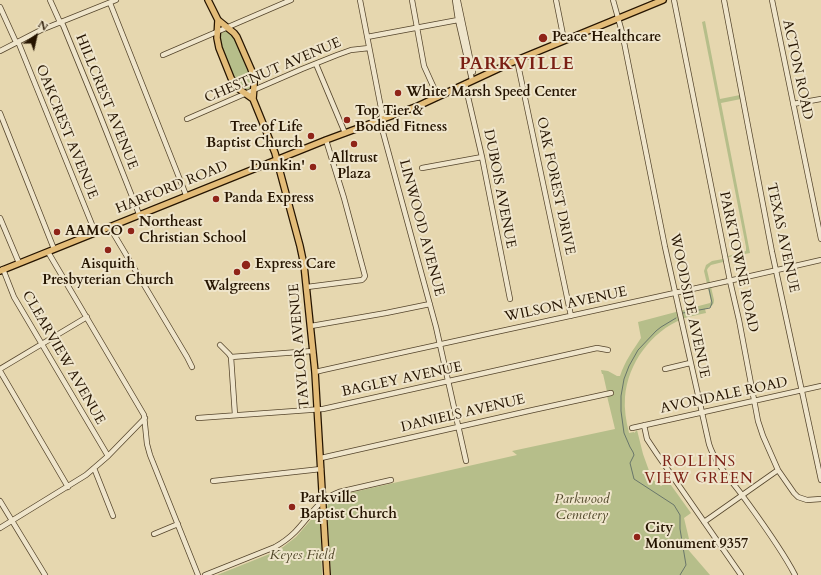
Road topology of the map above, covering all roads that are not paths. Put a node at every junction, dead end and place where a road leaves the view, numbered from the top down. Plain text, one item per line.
1 (50, 0) edge
2 (116, 0) edge
3 (208, 0) edge
4 (291, 0) edge
5 (360, 0) edge
6 (412, 0) edge
7 (456, 0) edge
8 (556, 0) edge
9 (613, 0) edge
10 (664, 0) edge
11 (674, 0) edge
12 (724, 0) edge
13 (772, 0) edge
14 (104, 2) edge
15 (110, 2) junction
16 (0, 7) edge
17 (458, 12) junction
18 (618, 19) junction
19 (218, 20) junction
20 (458, 20) junction
21 (61, 22) junction
22 (227, 27) junction
23 (417, 28) junction
24 (217, 31) junction
25 (367, 38) junction
26 (564, 40) junction
27 (17, 42) junction
28 (369, 48) junction
29 (0, 51) edge
30 (163, 54) dead end
31 (517, 60) junction
32 (316, 64) junction
33 (473, 80) junction
34 (465, 84) junction
35 (253, 90) junction
36 (245, 94) junction
37 (438, 97) junction
38 (253, 99) junction
39 (821, 99) edge
40 (793, 104) junction
41 (0, 113) edge
42 (187, 119) dead end
43 (381, 120) junction
44 (345, 133) junction
45 (326, 140) junction
46 (482, 157) junction
47 (277, 159) junction
48 (422, 168) dead end
49 (186, 195) junction
50 (139, 214) junction
51 (0, 218) edge
52 (109, 226) junction
53 (95, 232) junction
54 (821, 239) edge
55 (54, 249) junction
56 (48, 252) junction
57 (821, 260) edge
58 (19, 263) junction
59 (2, 270) edge
60 (777, 270) junction
61 (730, 281) junction
62 (307, 286) junction
63 (674, 293) junction
64 (510, 298) dead end
65 (430, 304) junction
66 (570, 316) junction
67 (87, 317) junction
68 (311, 326) junction
69 (440, 344) junction
70 (42, 345) junction
71 (220, 345) dead end
72 (608, 350) dead end
73 (313, 351) junction
74 (231, 357) junction
75 (690, 363) junction
76 (192, 367) dead end
77 (665, 369) dead end
78 (0, 370) edge
79 (315, 372) junction
80 (449, 382) junction
81 (821, 386) edge
82 (802, 390) junction
83 (611, 393) dead end
84 (754, 401) junction
85 (318, 409) junction
86 (702, 412) junction
87 (235, 415) junction
88 (145, 418) junction
89 (198, 418) dead end
90 (644, 425) junction
91 (459, 427) junction
92 (632, 428) dead end
93 (108, 456) junction
94 (321, 458) junction
95 (466, 461) dead end
96 (94, 468) junction
97 (321, 469) junction
98 (778, 470) junction
99 (391, 480) dead end
100 (821, 480) edge
101 (213, 481) dead end
102 (68, 487) junction
103 (742, 496) junction
104 (821, 499) edge
105 (323, 500) junction
106 (0, 501) edge
107 (113, 516) dead end
108 (12, 521) junction
109 (704, 522) junction
110 (178, 524) junction
111 (0, 528) edge
112 (154, 534) dead end
113 (45, 575) edge
114 (198, 575) edge
115 (205, 575) edge
116 (327, 575) edge
117 (741, 575) edge
118 (796, 575) edge

1 - 21 street, HILLCREST AVENUE
2 - 15 street
3 - 19 main road, TAYLOR AVENUE
4 - 22 street
5 - 25 street, LINWOOD AVENUE
6 - 23 street
7 - 17 street
8 - 26 street
9 - 18 street, WOODSIDE AVENUE
10 - 18 main road, HARFORD ROAD
11 - 61 street, PARKTOWNE ROAD
12 - 60 street, TEXAS AVENUE
13 - 40 street, ACTON ROAD
14 - 15 street
14 - 21 street
15 - 49 street
16 - 27 street, OAKCREST AVENUE
17 - 20 street
17 - 33 street
18 - 26 main road, HARFORD ROAD
18 - 63 street, WOODSIDE AVENUE
19 - 22 main road, TAYLOR AVENUE
19 - 24 main road
20 - 23 street
20 - 33 street
21 - 27 street
21 - 50 street, HILLCREST AVENUE
22 - 24 street
22 - 35 main road, TAYLOR AVENUE
23 - 25 street
23 - 37 street
24 - 30 street
24 - 36 main road
25 - 28 street, LINWOOD AVENUE
26 - 31 main road, HARFORD ROAD
27 - 29 street
27 - 53 street, OAKCREST AVENUE
28 - 32 street, CHESTNUT AVENUE
28 - 43 street, LINWOOD AVENUE
31 - 33 main road, HARFORD ROAD
31 - 66 street, OAK FOREST DRIVE
32 - 35 street, CHESTNUT AVENUE
32 - 44 street
33 - 34 main road, HARFORD ROAD
34 - 37 main road, HARFORD ROAD
34 - 46 street, DUBOIS AVENUE
35 - 36 street, CHESTNUT AVENUE
35 - 38 main road, TAYLOR AVENUE
36 - 38 main road
36 - 42 street, CHESTNUT AVENUE
37 - 43 main road, HARFORD ROAD
38 - 47 main road, TAYLOR AVENUE
39 - 40 street
40 - 54 street, ACTON ROAD
41 - 55 street
43 - 44 main road, HARFORD ROAD
43 - 65 street, LINWOOD AVENUE
44 - 45 main road, HARFORD ROAD
45 - 47 main road, HARFORD ROAD
45 - 62 street
46 - 48 street
46 - 64 street, DUBOIS AVENUE
47 - 49 main road, HARFORD ROAD
47 - 62 main road, TAYLOR AVENUE
49 - 50 main road, HARFORD ROAD
50 - 52 main road, HARFORD ROAD
51 - 58 street
52 - 53 main road, HARFORD ROAD
52 - 76 street
53 - 55 main road, HARFORD ROAD
55 - 56 main road, HARFORD ROAD
56 - 58 main road, HARFORD ROAD
56 - 67 street
57 - 60 street, WILSON AVENUE
58 - 59 main road, HARFORD ROAD
59 - 70 street, CLEARVIEW AVENUE
60 - 61 street, WILSON AVENUE
60 - 82 street, TEXAS AVENUE
61 - 63 street, WILSON AVENUE
61 - 84 street, PARKTOWNE ROAD
62 - 68 main road, TAYLOR AVENUE
63 - 66 street, WILSON AVENUE
63 - 75 street, WOODSIDE AVENUE
65 - 68 street
65 - 69 street, LINWOOD AVENUE
66 - 69 street, WILSON AVENUE
67 - 70 street
67 - 88 street
68 - 73 main road, TAYLOR AVENUE
69 - 79 street, WILSON AVENUE
69 - 80 street, LINWOOD AVENUE
70 - 78 street
70 - 93 street, CLEARVIEW AVENUE
71 - 74 street
72 - 80 street, BAGLEY AVENUE
73 - 74 street
73 - 79 main road, TAYLOR AVENUE
74 - 87 street
75 - 77 street
75 - 86 street, WOODSIDE AVENUE
78 - 102 street
79 - 85 main road, TAYLOR AVENUE
80 - 85 street, BAGLEY AVENUE
80 - 91 street, LINWOOD AVENUE
81 - 82 street, AVONDALE ROAD
82 - 84 street, AVONDALE ROAD
82 - 100 street, TEXAS AVENUE
83 - 91 street, DANIELS AVENUE
84 - 86 street, AVONDALE ROAD
84 - 98 street, PARKTOWNE ROAD
85 - 87 street, BAGLEY AVENUE
85 - 94 main road, TAYLOR AVENUE
86 - 90 street, AVONDALE ROAD
86 - 103 street, WOODSIDE AVENUE
87 - 89 street, BAGLEY AVENUE
88 - 93 street
88 - 110 street
90 - 92 street, AVONDALE ROAD
90 - 109 street
91 - 94 street, DANIELS AVENUE
91 - 95 street, LINWOOD AVENUE
93 - 96 street
94 - 97 main road, TAYLOR AVENUE
96 - 102 street
96 - 107 street
97 - 101 street
97 - 105 main road, TAYLOR AVENUE
98 - 103 street
98 - 104 street, PARKTOWNE ROAD
99 - 105 street
102 - 108 street
103 - 109 street
103 - 118 street, WOODSIDE AVENUE
105 - 115 street
105 - 116 main road, TAYLOR AVENUE
106 - 108 street
108 - 111 street
108 - 113 street
109 - 117 street
110 - 112 street
110 - 114 street

